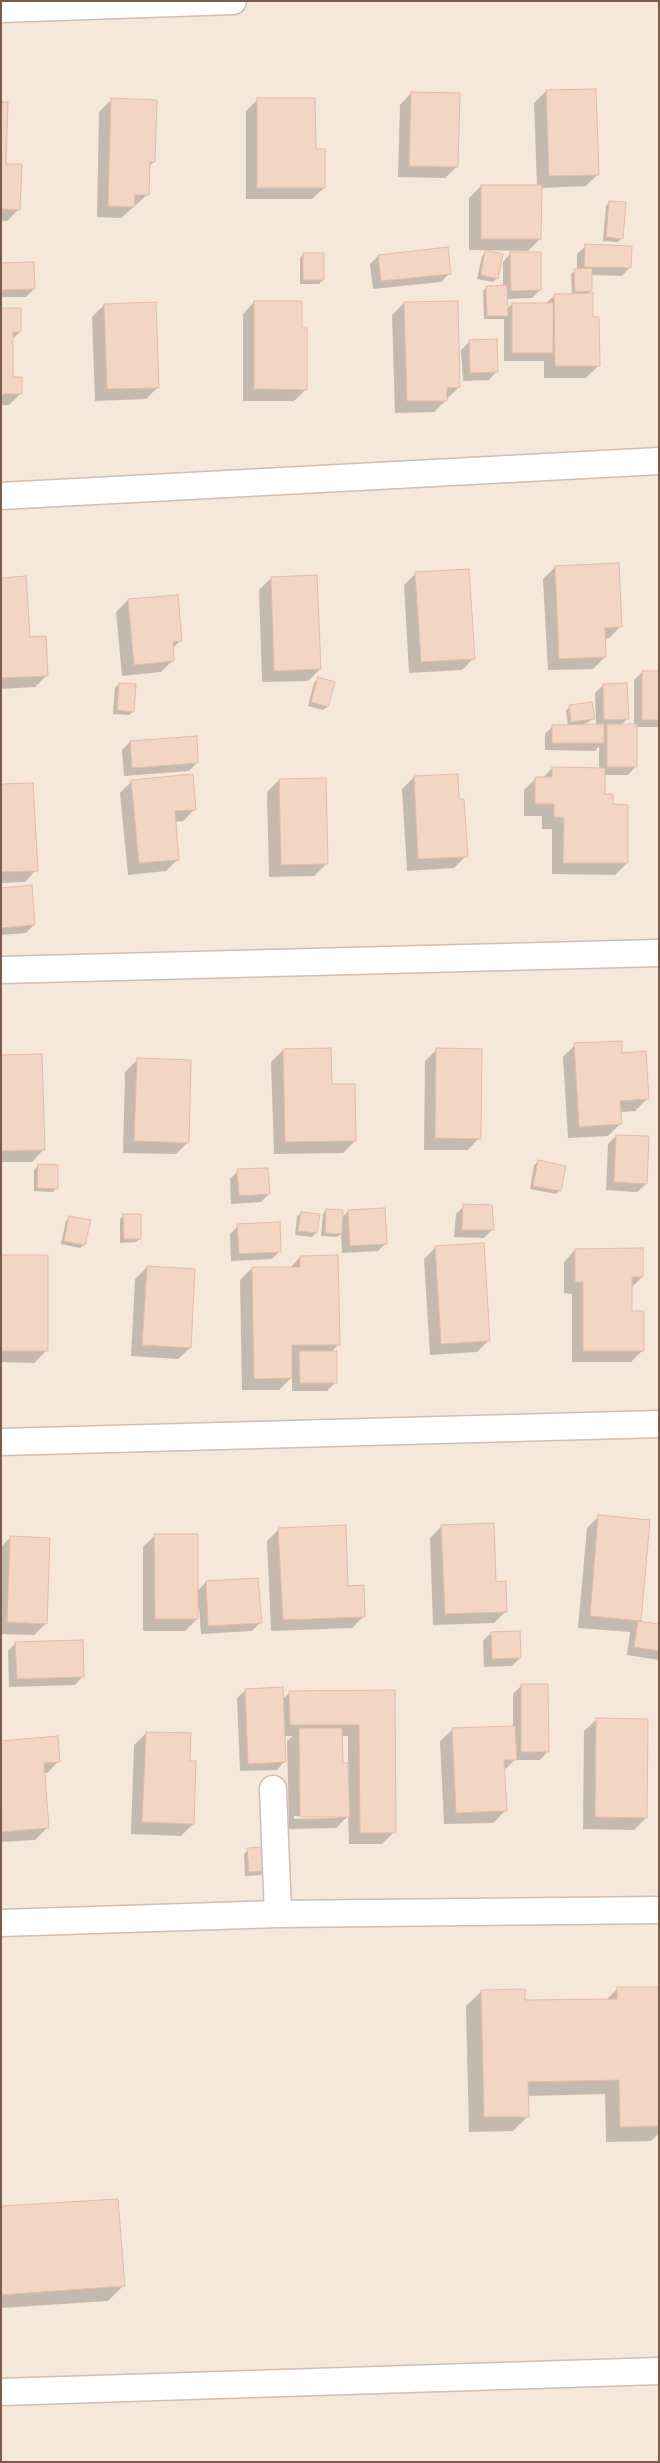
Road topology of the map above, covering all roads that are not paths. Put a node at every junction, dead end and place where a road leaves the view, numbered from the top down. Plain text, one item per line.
1 (233, 1) edge
2 (1, 9) edge
3 (659, 461) edge
4 (1, 496) edge
5 (659, 953) edge
6 (1, 970) edge
7 (659, 1424) edge
8 (1, 1442) edge
9 (273, 1789) dead end
10 (659, 1910) edge
11 (278, 1914) junction
12 (1, 1923) edge
13 (659, 2371) edge
14 (1, 2392) edge

1 - 2 street
3 - 4 street
5 - 6 street
7 - 8 street
9 - 11 street
10 - 11 street
11 - 12 street
13 - 14 street

